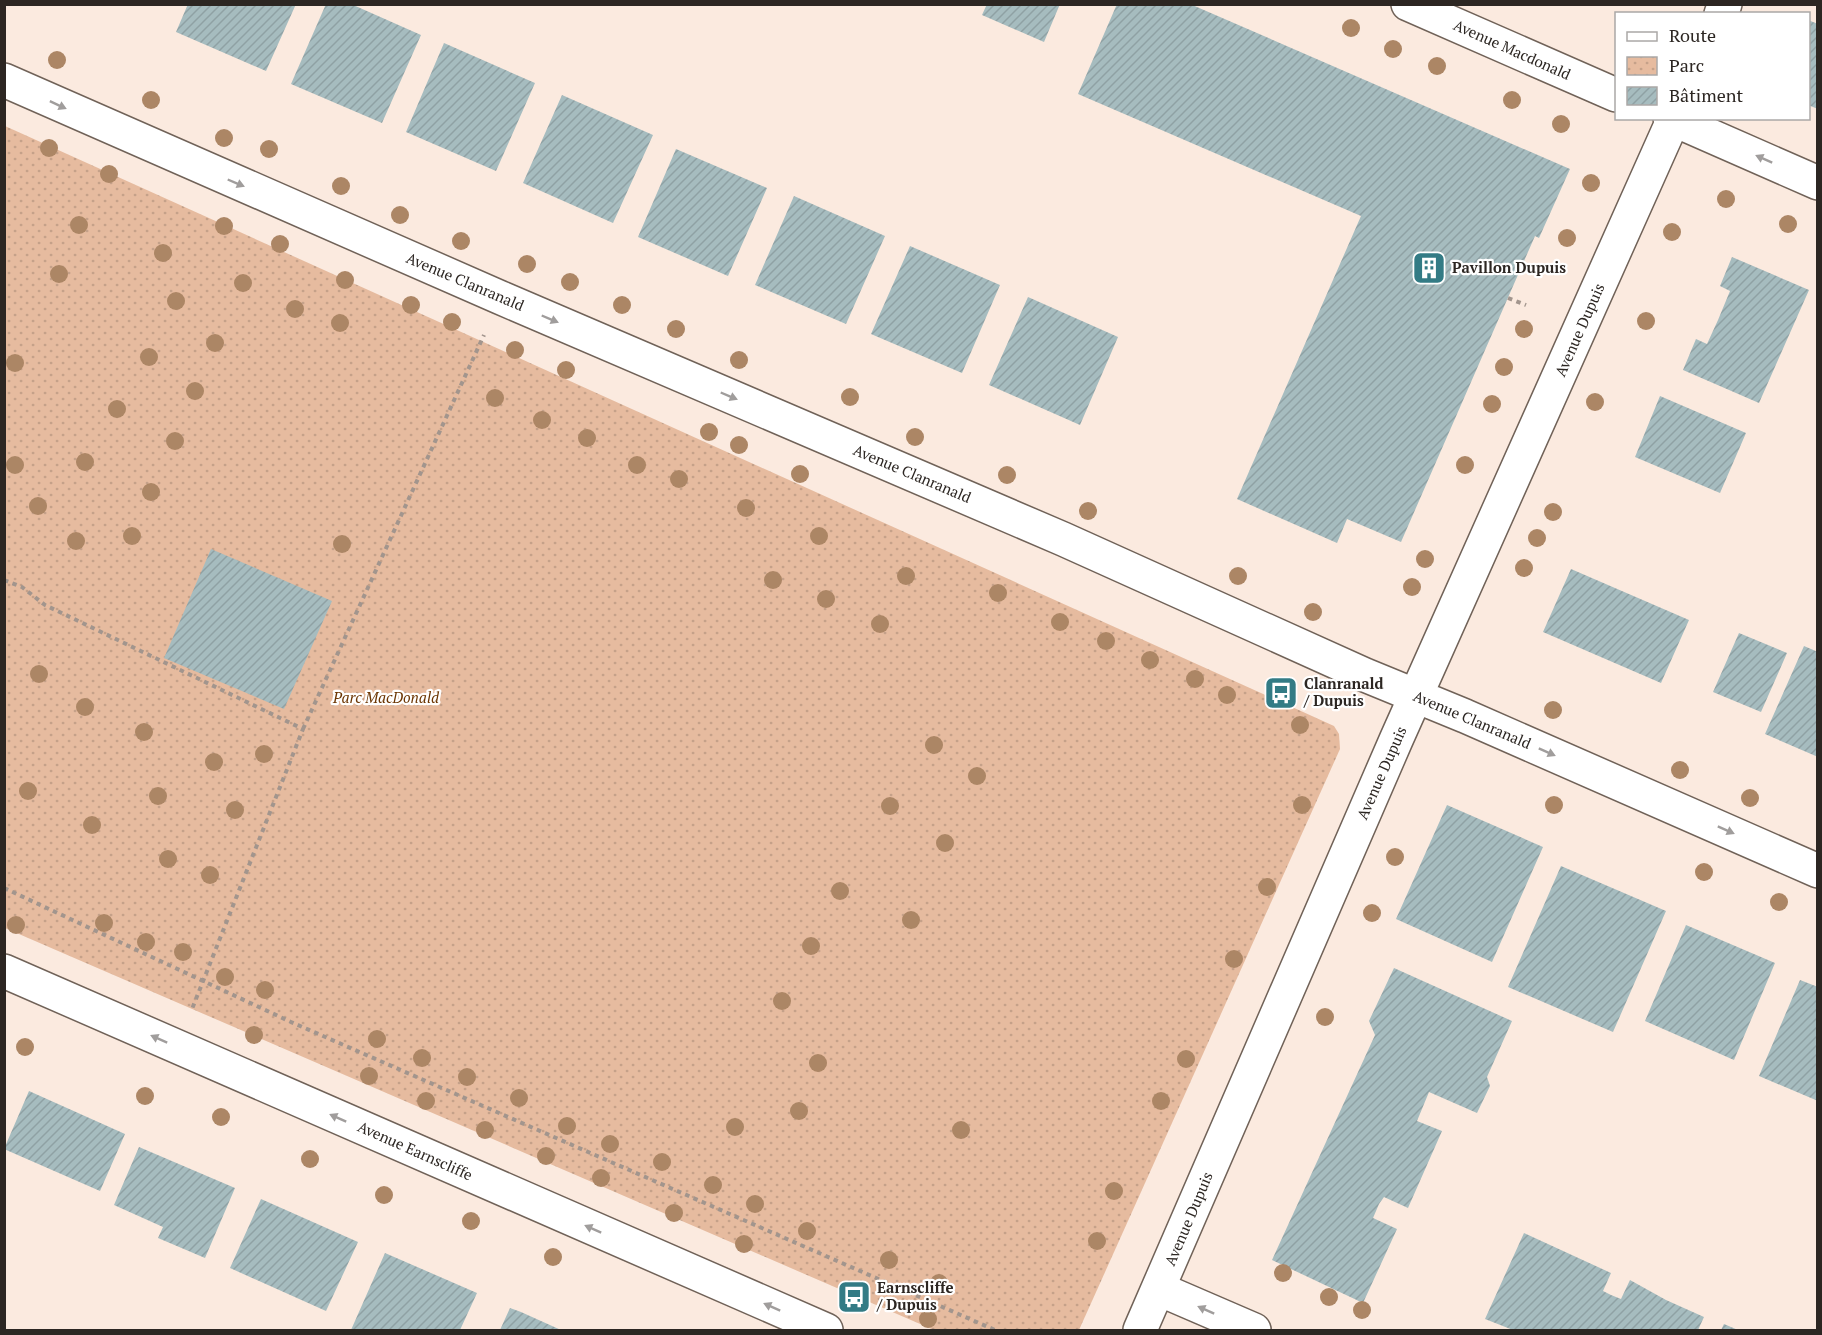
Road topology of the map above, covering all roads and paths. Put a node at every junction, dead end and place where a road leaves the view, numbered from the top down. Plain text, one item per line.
1 (1408, 4) edge
2 (4, 80) edge
3 (1615, 94) edge
4 (1673, 120) edge
5 (1675, 120) edge
6 (1818, 183) edge
7 (1508, 298) dead end
8 (1526, 306) dead end
9 (486, 331) dead end
10 (4, 580) edge
11 (1416, 696) junction
12 (303, 729) junction
13 (1818, 871) edge
14 (4, 888) edge
15 (4, 971) edge
16 (204, 981) junction
17 (192, 1011) dead end
18 (1159, 1289) junction
19 (826, 1330) edge
20 (994, 1330) edge
21 (1140, 1330) edge
22 (1254, 1330) edge

1 - 3 street, Avenue Macdonald
2 -> 11 street, Avenue Clanranald
4 - 11 street, Avenue Dupuis
6 -> 5 street
7 - 8 path
9 - 12 path
10 - 12 path
11 -> 13 street, Avenue Clanranald
11 - 18 street, Avenue Dupuis
12 - 16 path
14 - 16 path
19 -> 15 street, Avenue Earnscliffe
16 - 17 path
16 - 20 path
18 - 21 street, Avenue Dupuis
22 -> 18 street

